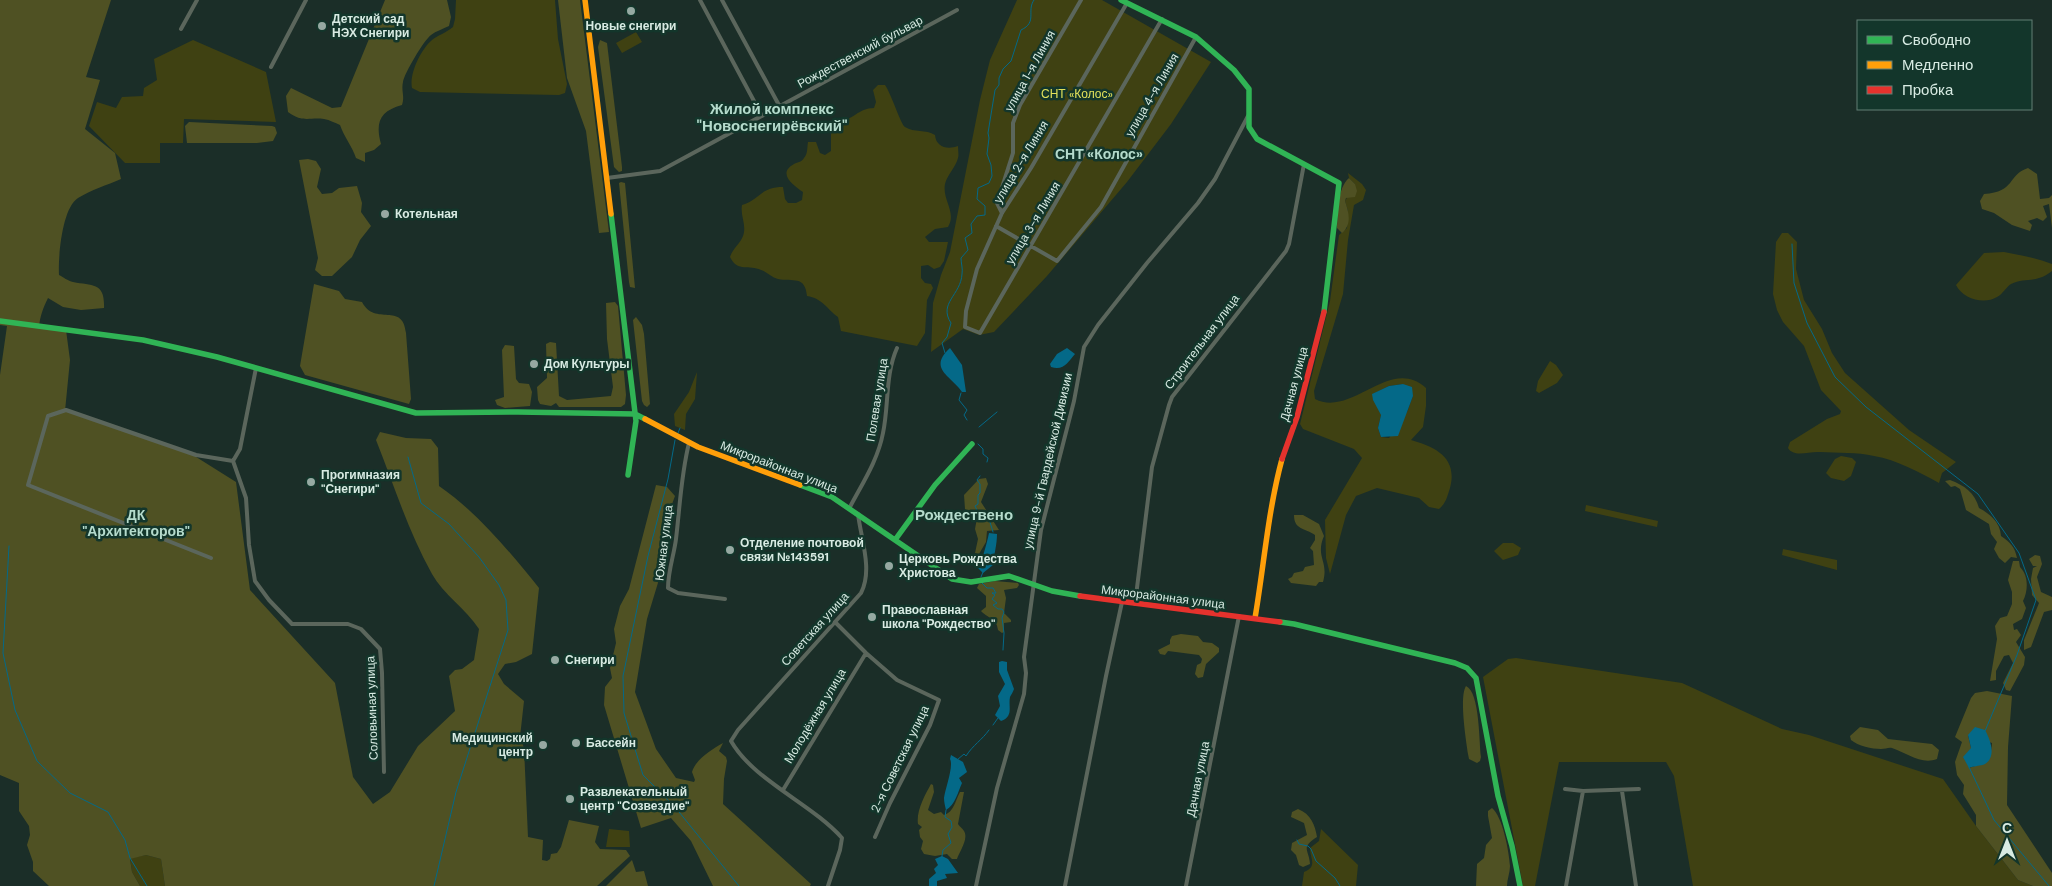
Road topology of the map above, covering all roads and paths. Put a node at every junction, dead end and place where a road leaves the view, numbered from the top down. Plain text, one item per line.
1 (198, 0) edge
2 (306, 0) edge
3 (585, 0) edge
4 (700, 0) edge
5 (722, 0) edge
6 (1081, 0) edge
7 (1124, 1) edge
8 (957, 10) dead end
9 (1162, 19) junction
10 (181, 29) dead end
11 (1196, 36) junction
12 (271, 67) dead end
13 (780, 107) junction
14 (762, 116) junction
15 (1248, 116) junction
16 (1304, 163) junction
17 (607, 178) junction
18 (1002, 213) junction
19 (996, 226) junction
20 (1031, 245) junction
21 (0, 321) edge
22 (980, 333) joint
23 (897, 348) dead end
24 (256, 368) junction
25 (634, 414) junction
26 (688, 443) junction
27 (972, 444) dead end
28 (233, 461) junction
29 (628, 475) dead end
30 (850, 508) junction
31 (858, 514) junction
32 (895, 540) junction
33 (211, 558) dead end
34 (1034, 585) junction
35 (725, 599) dead end
36 (1122, 602) junction
37 (1135, 604) junction
38 (1239, 616) junction
39 (1256, 618) junction
40 (835, 622) junction
41 (866, 653) junction
42 (384, 772) dead end
43 (1565, 789) dead end
44 (1639, 789) dead end
45 (783, 790) junction
46 (1583, 791) junction
47 (1622, 791) junction
48 (875, 837) dead end
49 (828, 886) edge
50 (976, 886) edge
51 (1065, 886) edge
52 (1186, 886) edge
53 (1520, 886) edge
54 (1566, 886) edge
55 (1636, 886) edge

1 - 10 street
2 - 12 street
3 - 17 street
4 - 14 street
5 - 13 street
6 - 18 street, улица 1-я Линия
7 - 9 street
7 - 18 street, улица 2-я Линия
8 - 13 street, Рождественский бульвар
9 - 11 street
9 - 20 street, улица 3-я Линия
11 - 15 street
11 - 20 street, улица 4-я Линия
13 - 14 street, Рождественский бульвар
14 - 17 street, Рождественский бульвар
15 - 16 street
15 - 34 street, улица 9-й Гвардейской Дивизии
16 - 37 street, Строительная улица
16 - 39 street, Дачная улица
17 - 25 street
18 - 19 street, улица 2-я Линия
19 - 20 street
19 - 22 street, улица 2-я Линия
20 - 22 street, улица 3-я Линия
21 - 24 street
23 - 30 street, Полевая улица
24 - 25 street
24 - 28 street
25 - 26 street, Микрорайонная улица
25 - 29 street
26 - 30 street, Микрорайонная улица
26 - 35 street, Южная улица
27 - 32 street
28 - 33 street
28 - 42 street, Соловьиная улица
30 - 31 street, Микрорайонная улица
31 - 32 street, Микрорайонная улица
31 - 40 street, Советская улица
32 - 34 street, Микрорайонная улица
34 - 36 street, Микрорайонная улица
34 - 50 street, улица 9-й Гвардейской Дивизии
36 - 37 street, Микрорайонная улица
36 - 51 street
37 - 38 street, Микрорайонная улица
38 - 39 street, Микрорайонная улица
38 - 52 street, Дачная улица
39 - 53 street, Микрорайонная улица
40 - 41 street, 2-я Советская улица
40 - 45 street, Советская улица
41 - 45 street, Молодёжная улица
41 - 48 street, 2-я Советская улица
43 - 46 street
44 - 47 street
45 - 49 street
46 - 47 street
46 - 54 street
47 - 55 street

